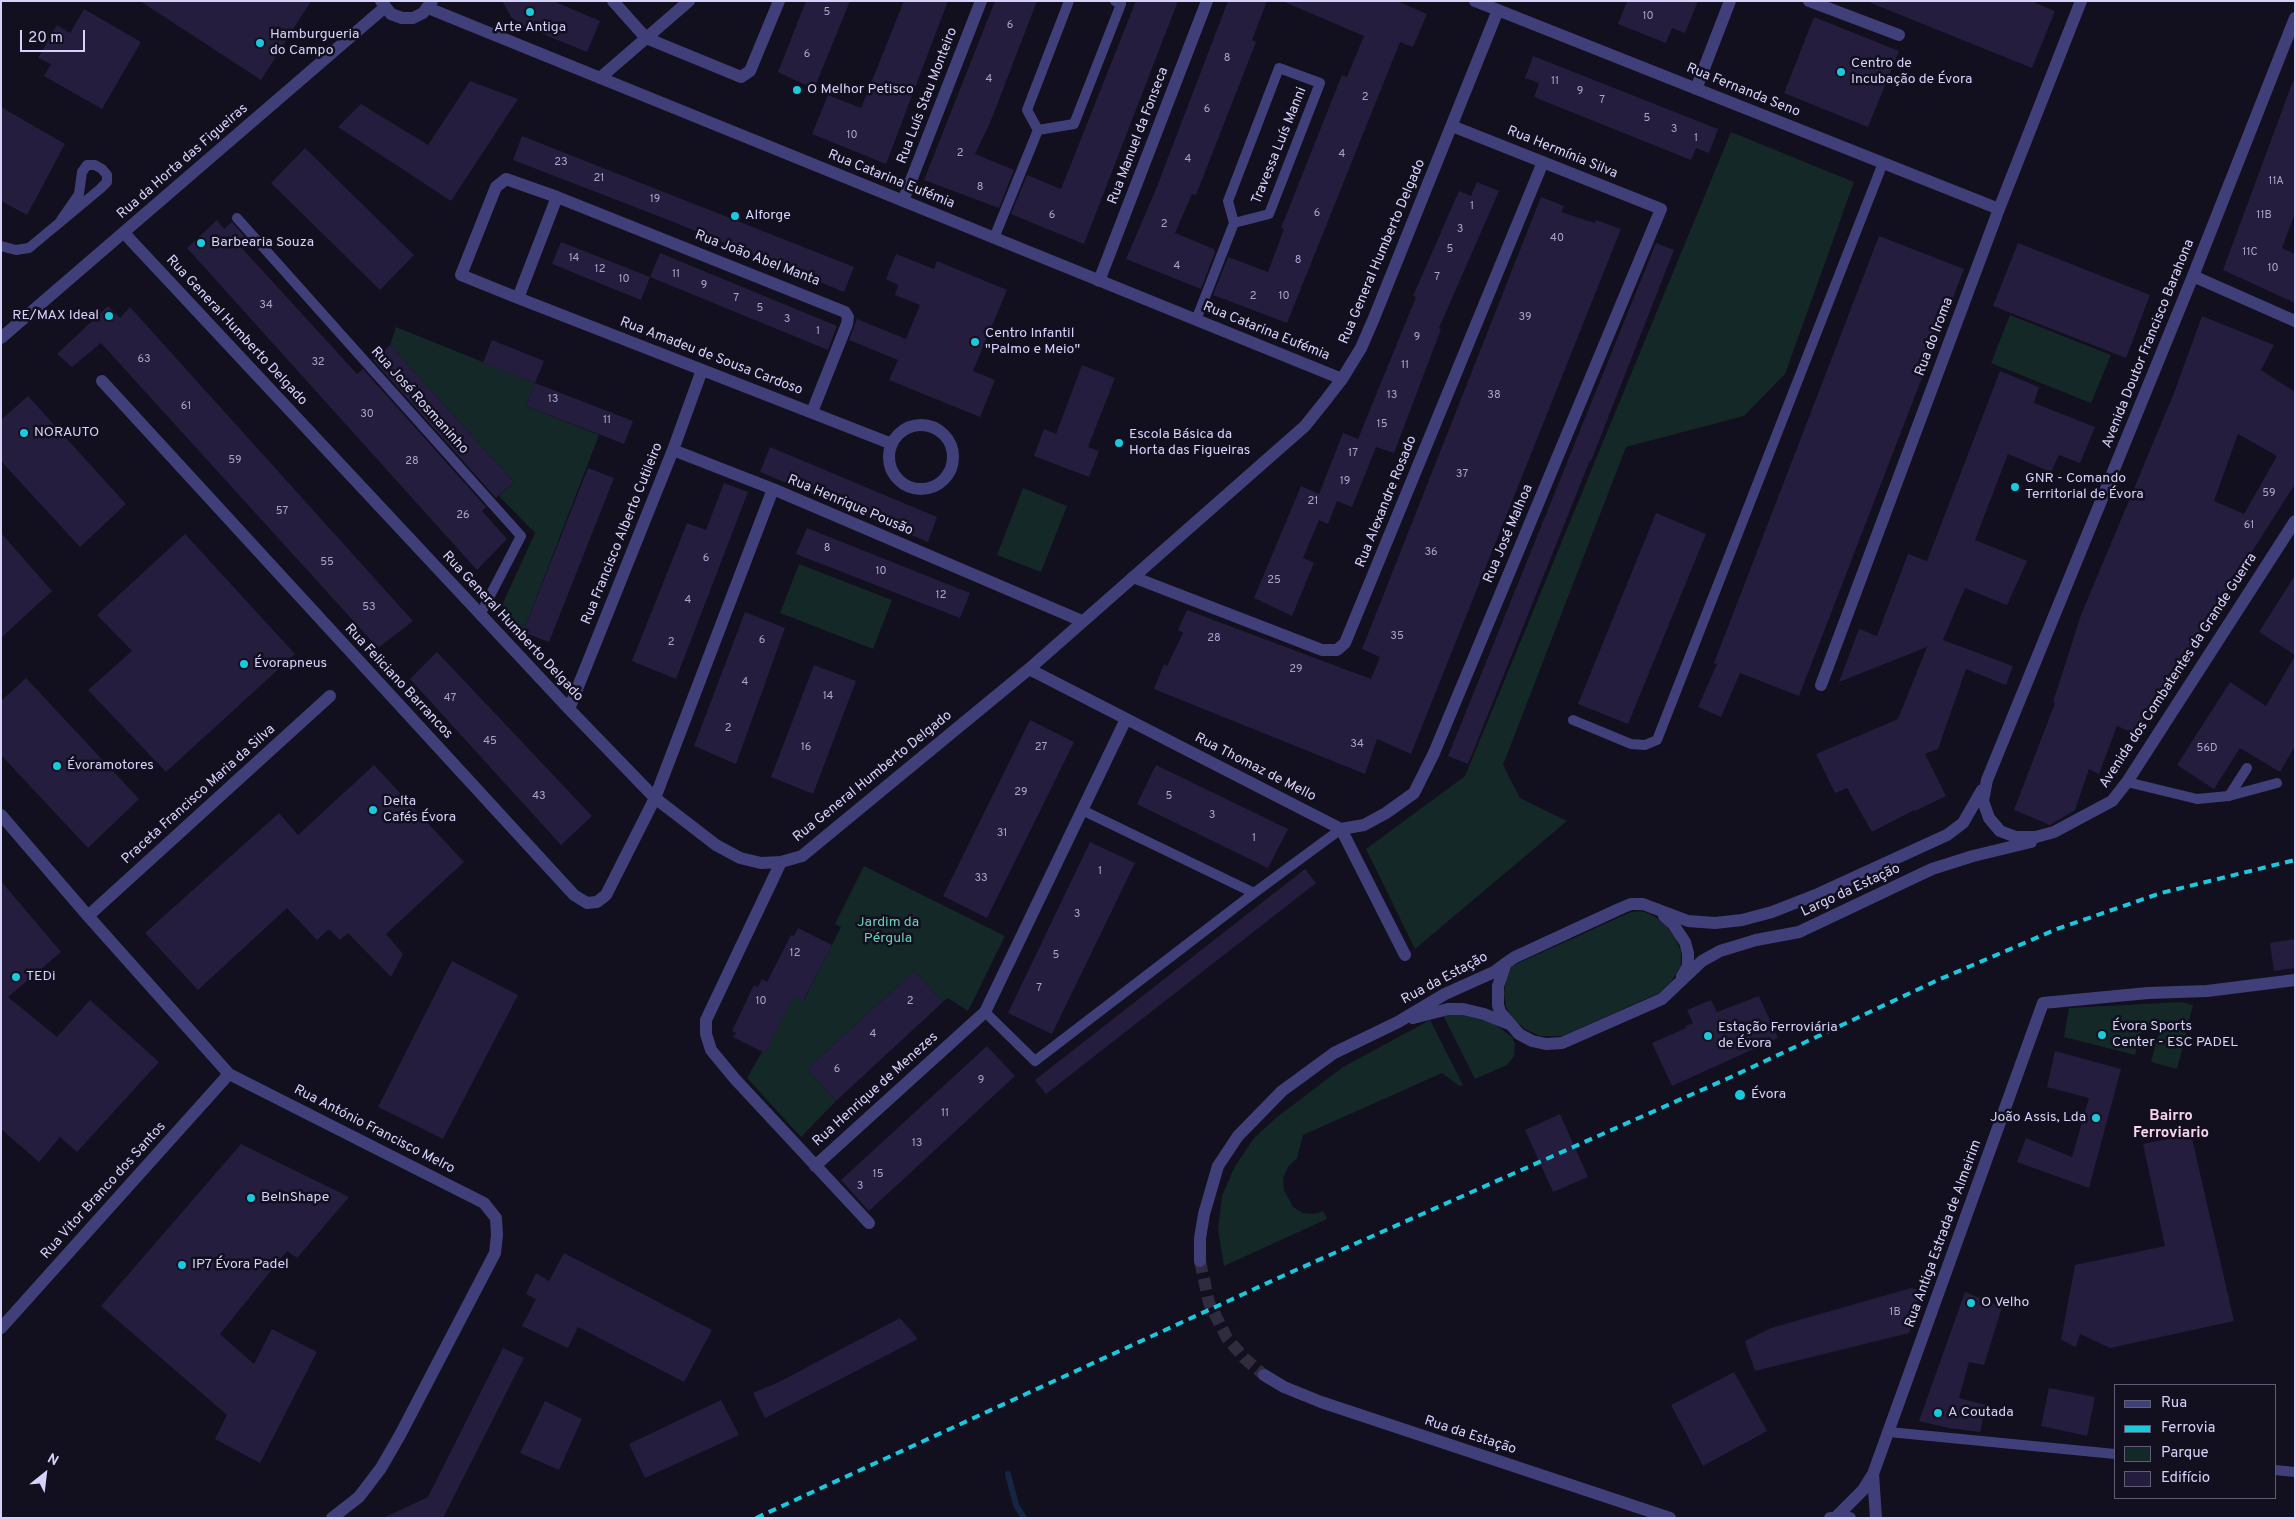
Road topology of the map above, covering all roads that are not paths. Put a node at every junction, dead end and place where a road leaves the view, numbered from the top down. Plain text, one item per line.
1 (613, 1) edge
2 (689, 1) edge
3 (779, 1) edge
4 (981, 1) edge
5 (1068, 1) edge
6 (1115, 1) edge
7 (1207, 1) edge
8 (1475, 1) edge
9 (1730, 1) edge
10 (1809, 1) edge
11 (2080, 1) edge
12 (430, 4) edge
13 (382, 5) edge
14 (1498, 10) junction
15 (2295, 18) edge
16 (1899, 35) dead end
17 (646, 38) junction
18 (600, 78) junction
19 (1696, 89) junction
20 (1452, 126) junction
21 (1038, 130) junction
22 (1543, 162) junction
23 (1883, 163) junction
24 (557, 197) junction
25 (903, 201) junction
26 (1661, 209) joint
27 (1999, 209) junction
28 (237, 218) dead end
29 (59, 222) junction
30 (1234, 223) junction
31 (124, 233) junction
32 (994, 238) junction
33 (1, 246) edge
34 (2193, 276) junction
35 (1099, 281) junction
36 (518, 298) junction
37 (1196, 320) junction
38 (2295, 321) edge
39 (1, 338) edge
40 (702, 370) junction
41 (1342, 379) junction
42 (102, 381) dead end
43 (812, 412) junction
44 (892, 444) junction
45 (673, 450) junction
46 (773, 489) junction
47 (2295, 520) edge
48 (1134, 577) junction
49 (480, 615) junction
50 (1082, 621) junction
51 (1029, 669) junction
52 (1821, 685) dead end
53 (330, 696) dead end
54 (569, 709) junction
55 (1126, 718) junction
56 (1573, 720) dead end
57 (2247, 768) dead end
58 (1987, 780) junction
59 (2127, 782) junction
60 (2278, 782) dead end
61 (2229, 796) junction
62 (655, 798) junction
63 (1082, 810) junction
64 (1, 815) edge
65 (1341, 829) junction
66 (2054, 832) junction
67 (2016, 837) joint
68 (781, 862) junction
69 (1254, 893) junction
70 (1658, 910) junction
71 (88, 916) junction
72 (1405, 955) dead end
73 (1506, 963) junction
74 (2295, 980) edge
75 (1672, 991) junction
76 (985, 1012) junction
77 (1398, 1022) junction
78 (1509, 1024) junction
79 (229, 1074) junction
80 (815, 1166) junction
81 (869, 1224) dead end
82 (1200, 1261) tunnel mouth
83 (1, 1328) edge
84 (1264, 1374) tunnel mouth
85 (1889, 1432) junction
86 (2114, 1454) edge
87 (2276, 1470) edge
88 (2295, 1472) edge
89 (1873, 1474) junction
90 (1833, 1517) edge
91 (332, 1518) edge
92 (1670, 1518) edge
93 (1850, 1518) edge
94 (1876, 1518) edge

1 - 17 street
2 - 17 street
3 - 17 street
4 - 25 street, Rua Luís Stau Monteiro
5 - 21 lane
6 - 21 lane
7 - 35 street, Rua Manuel da Fonseca
8 - 14 street, Rua Fernanda Seno
9 - 19 street
10 - 16 street
11 - 27 street, Rua do Iroma
12 - 13 street, Rua da Horta das Figueiras
12 - 18 street, Rua Catarina Eufémia
13 - 31 street, Rua da Horta das Figueiras
14 - 19 street, Rua Fernanda Seno
14 - 20 street, Rua General Humberto Delgado
15 - 34 street, Avenida Doutor Francisco Barahona
17 - 18 street
18 - 25 street, Rua Catarina Eufémia
19 - 23 street, Rua Fernanda Seno
20 - 22 street, Rua Hermínia Silva
20 - 41 street, Rua General Humberto Delgado
21 - 32 lane
22 - 26 street, Rua Hermínia Silva
22 - 48 street, Rua Alexandre Rosado
23 - 27 street, Rua Fernanda Seno
23 - 56 lane
24 - 36 street
24 - 36 street, Rua João Abel Manta
24 - 43 street, Rua João Abel Manta
25 - 32 street, Rua Catarina Eufémia
26 - 65 street, Rua José Malhoa
27 - 52 street, Rua do Iroma
28 - 49 lane, Rua José Rosmaninho
29 - 29 lane
29 - 33 lane
30 - 30 lane, Travessa Luís Manni
30 - 37 lane
31 - 39 street, Rua da Horta das Figueiras
31 - 49 street, Rua General Humberto Delgado
32 - 35 street, Rua Catarina Eufémia
34 - 38 street
34 - 58 street, Avenida Doutor Francisco Barahona
35 - 37 street, Rua Catarina Eufémia
36 - 40 street, Rua Amadeu de Sousa Cardoso
37 - 41 street, Rua Catarina Eufémia
40 - 43 street, Rua Amadeu de Sousa Cardoso
40 - 45 street, Rua Francisco Alberto Cutileiro
41 - 48 street, Rua General Humberto Delgado
42 - 62 street, Rua Feliciano Barrancos
43 - 44 street, Rua Amadeu de Sousa Cardoso
44 - 44 street
45 - 46 street
45 - 54 street, Rua Francisco Alberto Cutileiro
46 - 50 street, Rua Henrique Pousão
46 - 62 street, Rua Henrique Pousão
47 - 59 street, Avenida dos Combatentes da Grande Guerra
48 - 50 street, Rua General Humberto Delgado
49 - 54 street, Rua General Humberto Delgado
50 - 51 street, Rua General Humberto Delgado
51 - 55 street, Rua Thomaz de Mello
51 - 68 street, Rua General Humberto Delgado
53 - 71 street, Praceta Francisco Maria da Silva
54 - 62 street, Rua General Humberto Delgado
55 - 63 street, Rua Henrique de Menezes
55 - 65 street, Rua Thomaz de Mello
57 - 61 lane
58 - 67 street, Avenida Doutor Francisco Barahona
58 - 70 street, Largo da Estação
59 - 61 lane
59 - 66 street, Avenida dos Combatentes da Grande Guerra
60 - 61 lane
62 - 68 street, Rua General Humberto Delgado
63 - 69 lane
63 - 76 street, Rua Henrique de Menezes
64 - 71 street, Rua António Francisco Melro
65 - 69 lane
65 - 72 street
66 - 67 street, Avenida dos Combatentes da Grande Guerra
66 - 75 street, Largo da Estação
68 - 80 street, Rua Henrique de Menezes
69 - 76 lane
70 - 73 street, Largo da Estação
70 - 75 street, Largo da Estação
71 - 79 street, Rua António Francisco Melro
73 - 77 street, Rua da Estação
73 - 78 street, Largo da Estação
74 - 85 street, Rua Antiga Estrada de Almeirim
75 - 78 street, Largo da Estação
76 - 80 street, Rua Henrique de Menezes
77 - 78 street, Rua da Estação
77 - 82 street, Rua da Estação
79 - 83 street, Rua Vitor Branco dos Santos
79 - 91 street, Rua António Francisco Melro
80 - 81 street
84 - 92 street, Rua da Estação
85 - 86 lane
85 - 89 street, Rua Antiga Estrada de Almeirim
87 - 88 lane
89 - 90 street, Rua Antiga Estrada de Almeirim
89 - 94 street, Rua Antiga Estrada de Almeirim
90 - 93 street

